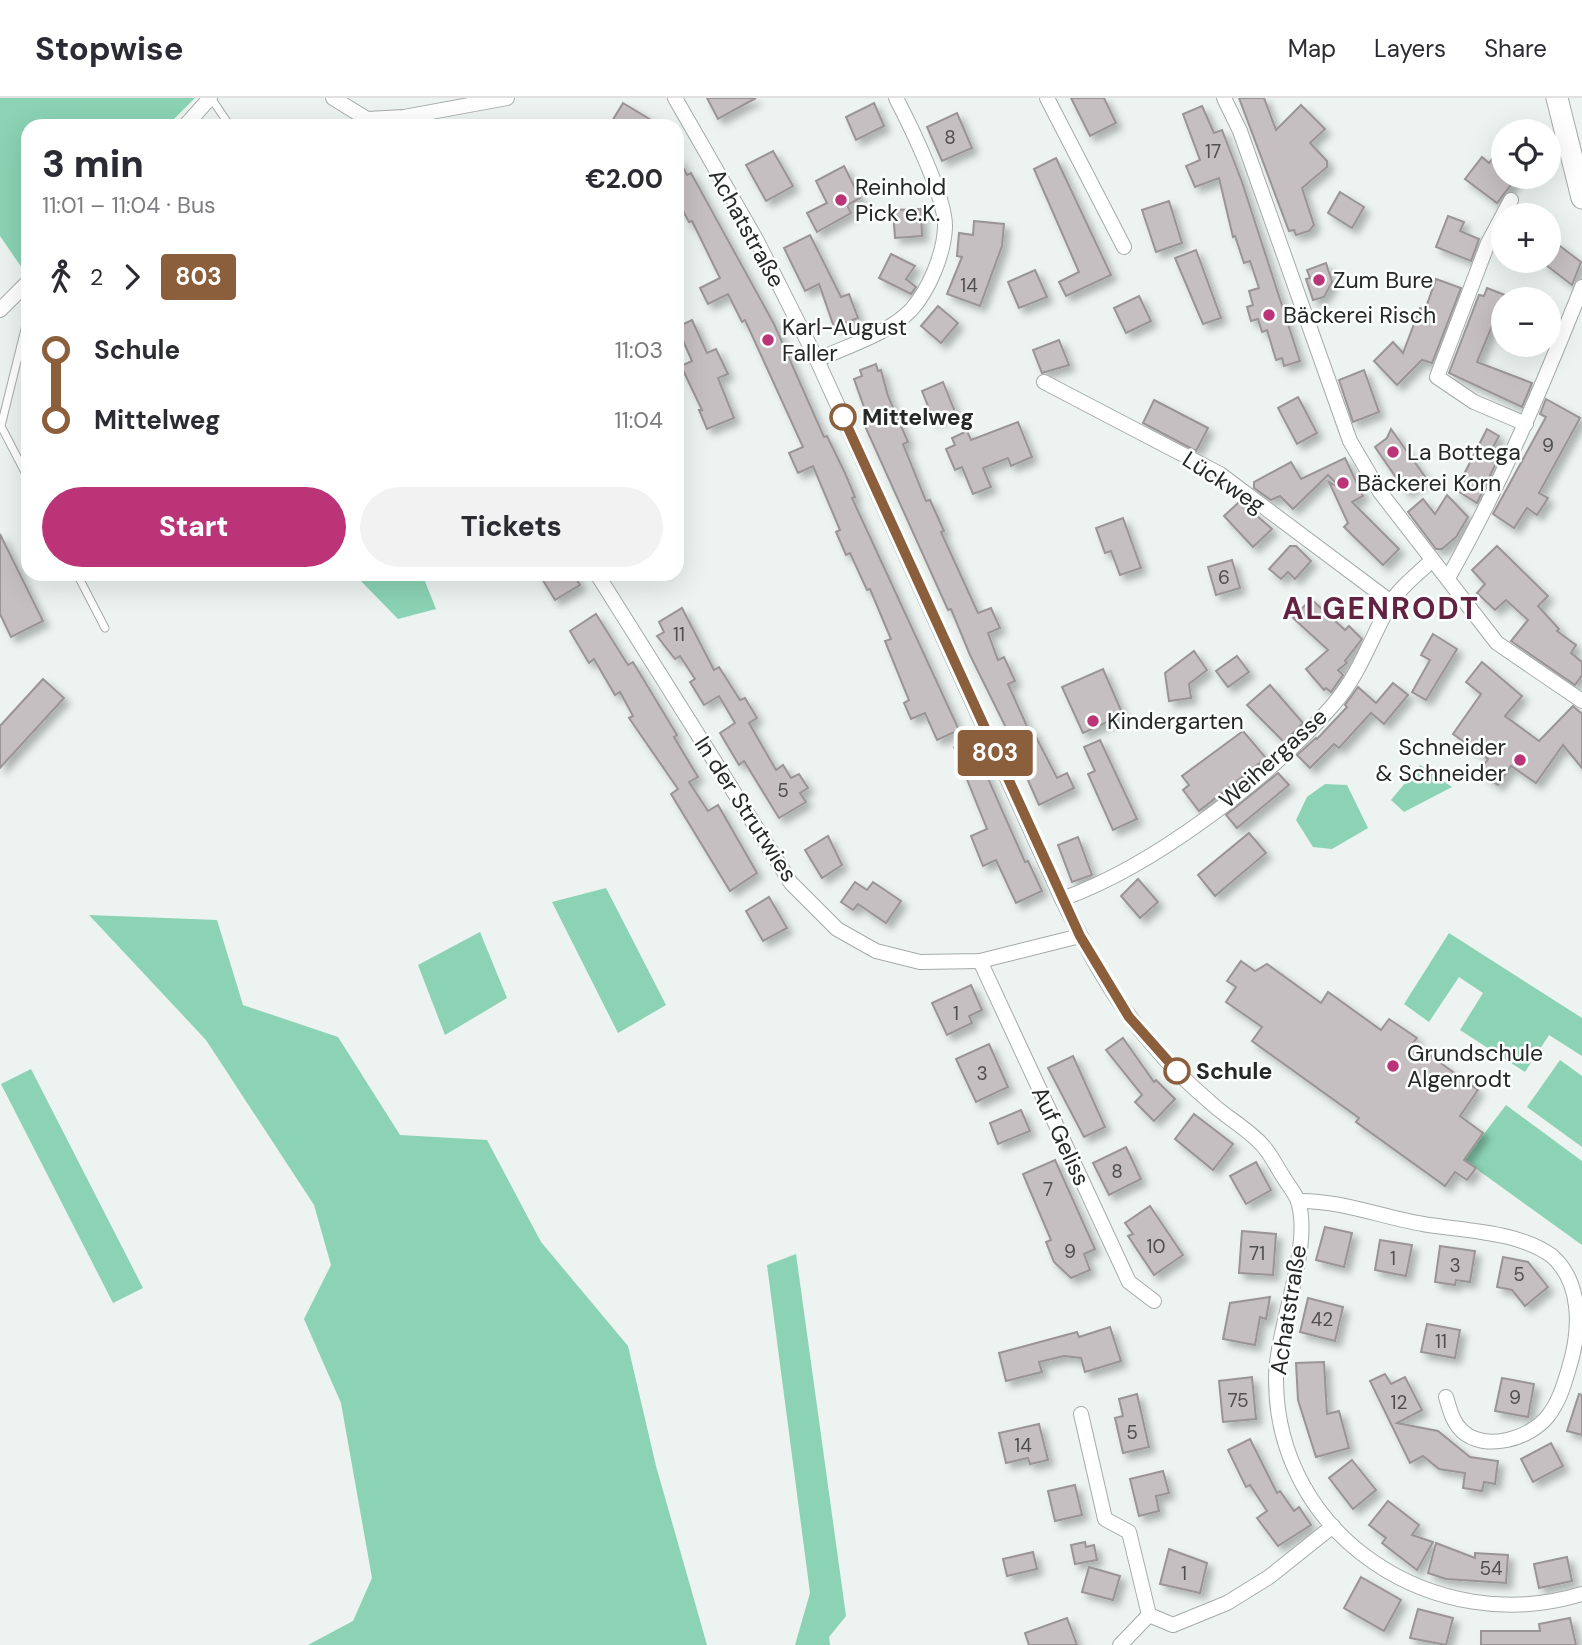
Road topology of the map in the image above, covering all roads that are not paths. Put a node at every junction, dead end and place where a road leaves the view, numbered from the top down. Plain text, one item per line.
1 (211, 98) edge
2 (333, 98) edge
3 (507, 98) edge
4 (675, 98) edge
5 (895, 98) edge
6 (1047, 98) edge
7 (1224, 98) edge
8 (1557, 98) edge
9 (192, 119) edge
10 (225, 119) edge
11 (1582, 198) edge
12 (1511, 200) dead end
13 (1124, 247) dead end
14 (1582, 287) edge
15 (21, 289) edge
16 (0, 310) edge
17 (21, 345) edge
18 (817, 360) junction
19 (1044, 382) dead end
20 (1526, 424) junction
21 (21, 465) edge
22 (1431, 561) junction
23 (1448, 578) junction
24 (81, 581) edge
25 (601, 581) edge
26 (1391, 601) junction
27 (105, 628) dead end
28 (1582, 701) edge
29 (1062, 899) junction
30 (1080, 936) junction
31 (980, 961) junction
32 (1298, 1201) junction
33 (1154, 1301) dead end
34 (1446, 1397) dead end
35 (1082, 1414) dead end
36 (1333, 1526) junction
37 (1582, 1594) edge
38 (1149, 1615) junction
39 (1120, 1645) edge

1 - 9 street
1 - 10 lane
2 - 3 street
4 - 18 street, Achatstraße
5 - 18 street
6 - 13 street
7 - 22 street
8 - 11 street
12 - 20 street
14 - 20 street
15 - 16 street
17 - 21 lane
18 - 29 street, Achatstraße
19 - 26 street, Lückweg
20 - 23 street
22 - 23 street
22 - 26 street, Weihergasse
23 - 28 street
24 - 27 lane
25 - 31 street, In der Strutwies
26 - 29 street, Weihergasse
29 - 30 street, Achatstraße
30 - 31 street, In der Strutwies
30 - 32 street, Achatstraße
31 - 33 street, Auf Geliss
32 - 34 street
32 - 36 street, Achatstraße
35 - 38 street
36 - 37 street, Achatstraße
36 - 38 street
38 - 39 street

